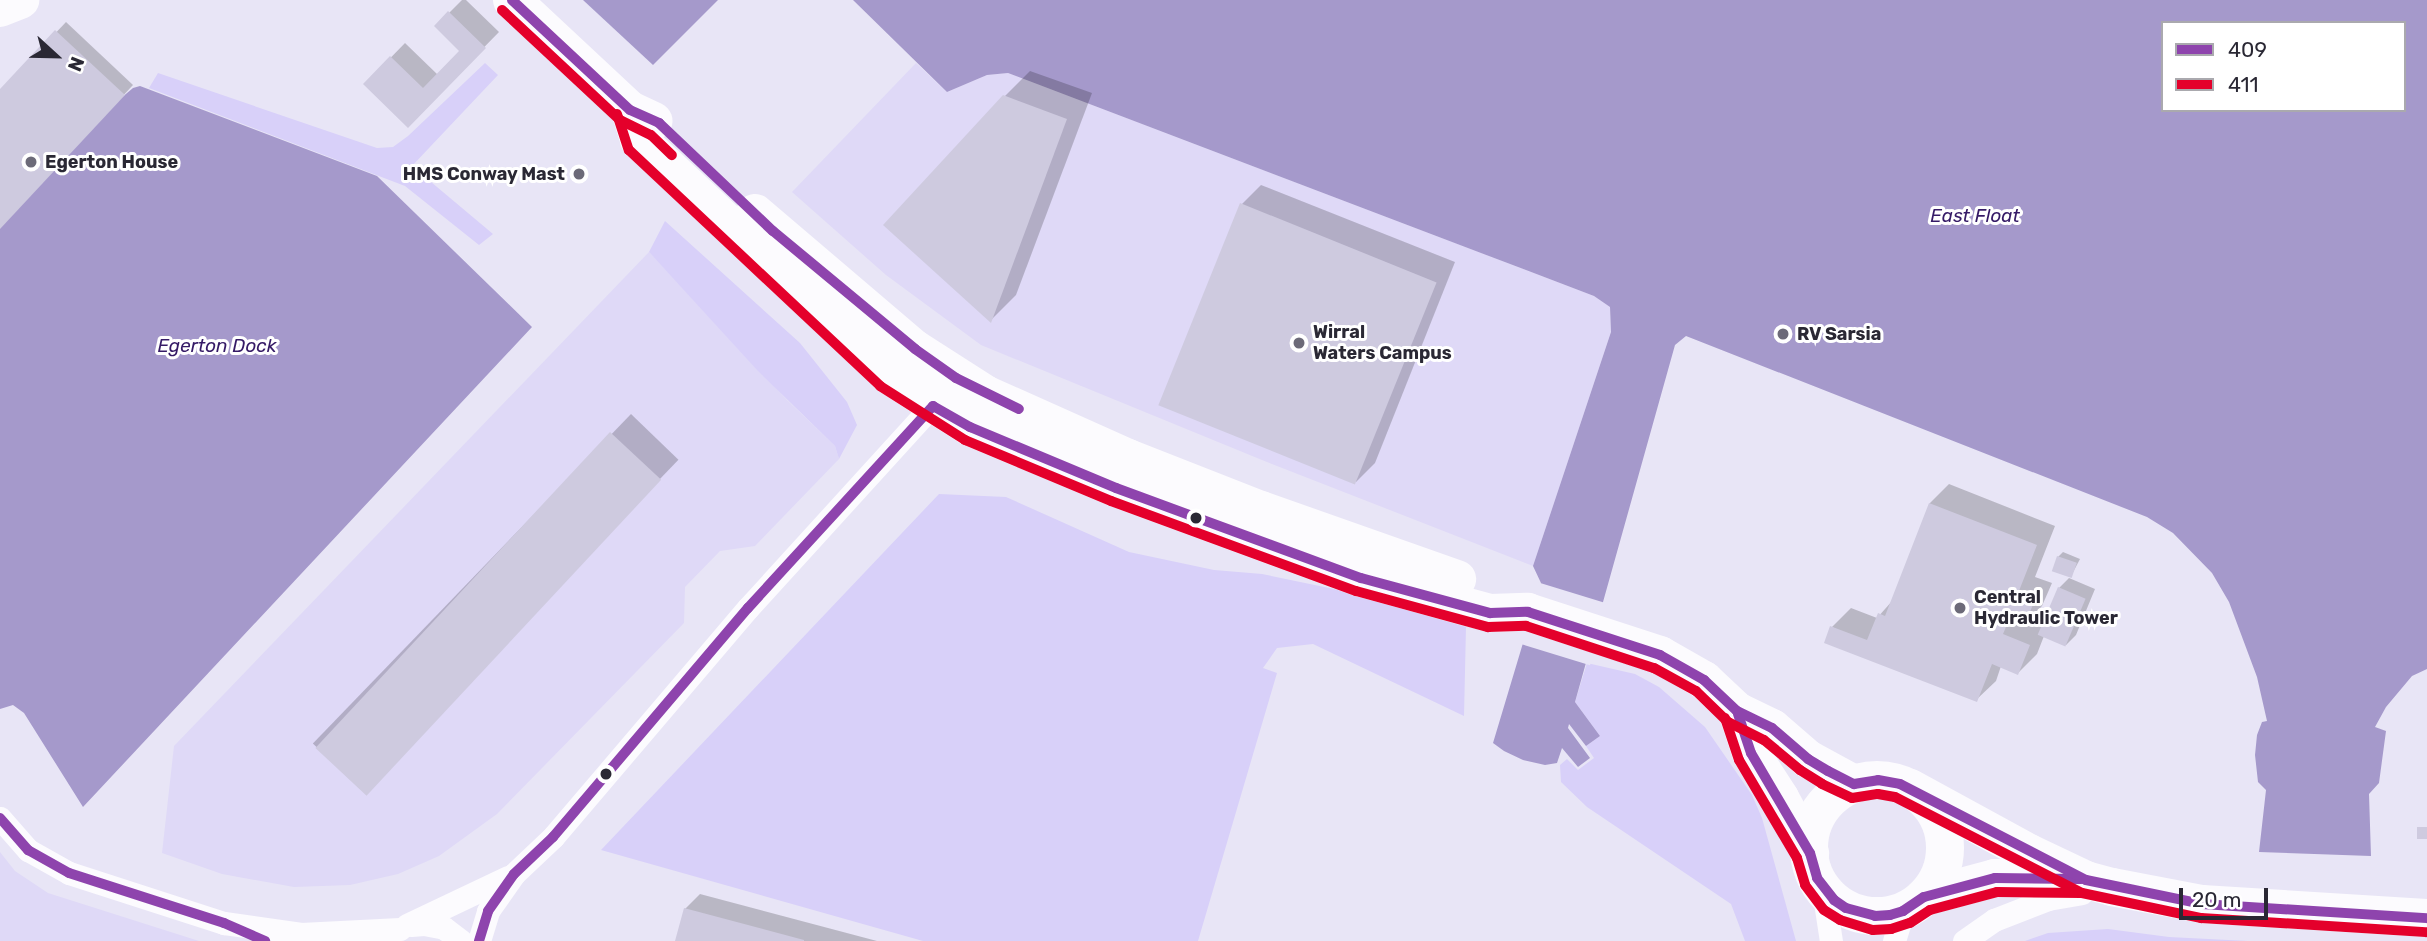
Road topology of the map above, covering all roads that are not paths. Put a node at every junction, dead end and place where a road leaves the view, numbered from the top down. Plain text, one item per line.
1 (20, 0) edge
2 (512, 0) edge
3 (0, 8) edge
4 (944, 392) junction
5 (1737, 711) junction
6 (1854, 784) junction
7 (1910, 788) junction
8 (0, 818) edge
9 (1810, 853) junction
10 (514, 874) junction
11 (2099, 883) junction
12 (1823, 889) junction
13 (1907, 916) edge
14 (2427, 918) edge
15 (224, 923) junction
16 (396, 932) edge
17 (265, 941) edge
18 (461, 941) edge
19 (479, 941) edge
20 (1831, 941) edge
21 (1964, 941) edge

1 - 3 highway
2 - 4 highway
4 - 5 highway
4 - 10 street
5 - 6 highway
5 - 9 highway
6 - 7 highway
6 - 9 highway
7 - 11 highway
7 - 13 highway
8 - 15 street
9 - 12 highway
10 - 16 street
10 - 19 street
11 - 13 highway
11 - 14 highway
11 - 21 street
12 - 13 highway
12 - 20 street
15 - 16 street
15 - 17 street
16 - 18 street

